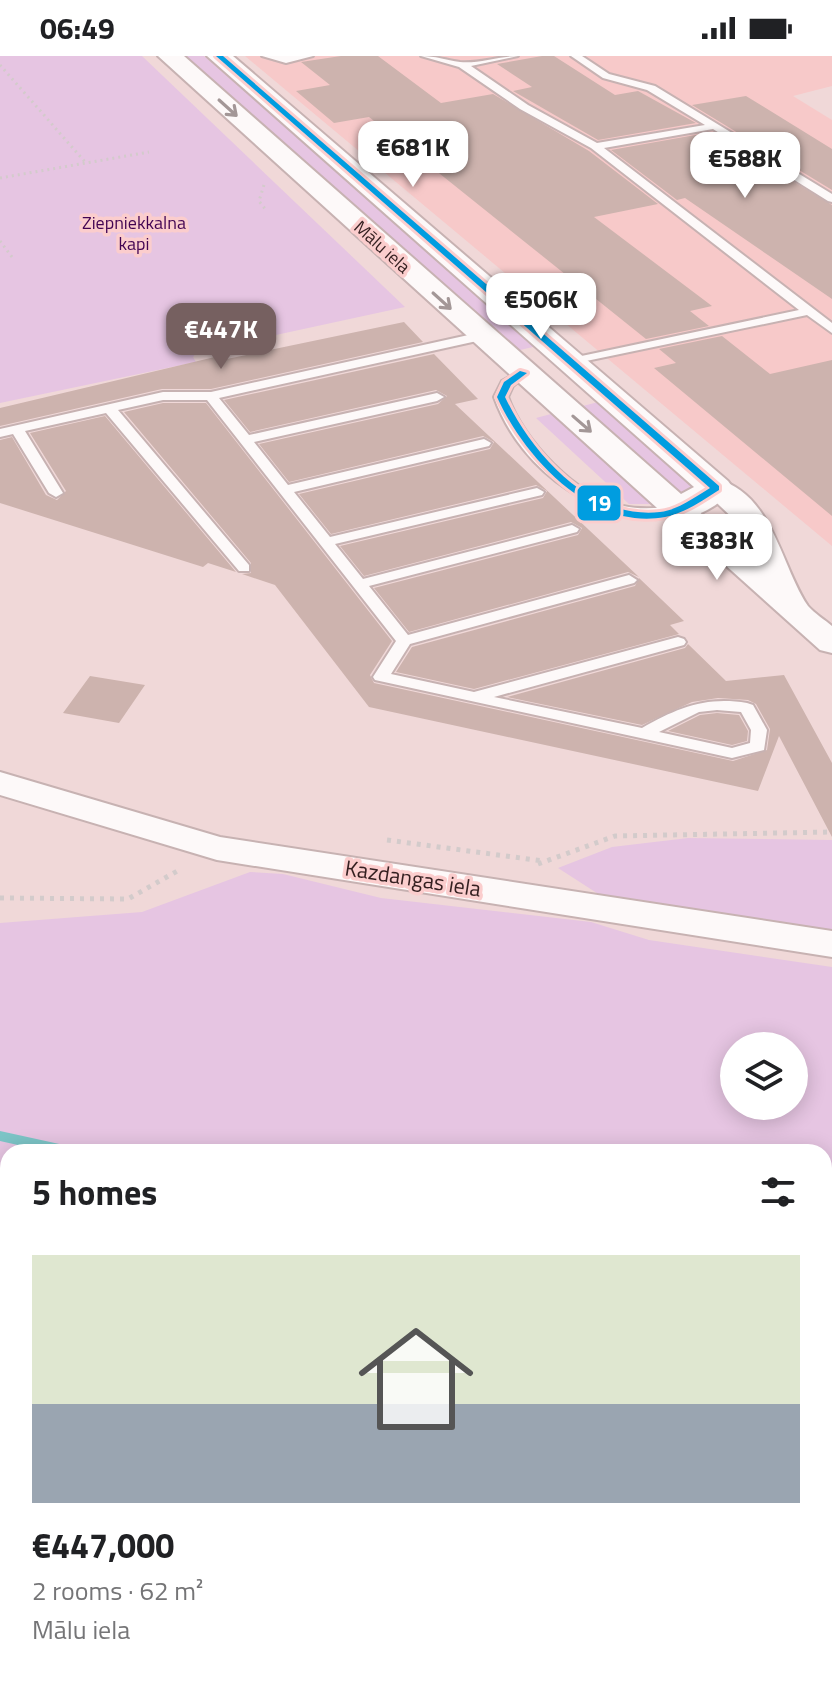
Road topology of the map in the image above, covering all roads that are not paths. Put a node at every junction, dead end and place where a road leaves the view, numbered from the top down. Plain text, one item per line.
1 (170, 56) edge
2 (219, 56) edge
3 (267, 56) edge
4 (308, 56) edge
5 (426, 56) edge
6 (513, 56) edge
7 (576, 56) edge
8 (462, 65) junction
9 (715, 126) junction
10 (595, 146) junction
11 (832, 199) edge
12 (806, 312) junction
13 (832, 329) edge
14 (482, 336) junction
15 (572, 362) junction
16 (523, 373) junction
17 (211, 396) junction
18 (437, 397) dead end
19 (109, 408) junction
20 (17, 429) junction
21 (0, 433) edge
22 (245, 440) junction
23 (484, 443) dead end
24 (716, 488) junction
25 (285, 490) junction
26 (537, 492) dead end
27 (56, 493) dead end
28 (679, 510) junction
29 (572, 529) dead end
30 (326, 542) junction
31 (244, 568) dead end
32 (629, 580) dead end
33 (359, 584) junction
34 (793, 607) junction
35 (404, 641) junction
36 (678, 642) dead end
37 (832, 643) edge
38 (476, 697) junction
39 (644, 734) junction
40 (0, 783) edge
41 (832, 944) edge

1 -> 14 street, Mālu iela
2 - 15 street, Mālu iela
3 - 4 lane
5 - 8 lane
6 - 8 lane
7 - 9 lane
8 - 10 lane
9 - 10 lane
9 - 11 lane
10 - 12 lane
12 - 13 lane
12 - 15 lane
14 - 16 street, Mālu iela
14 - 17 lane
15 - 16 street
15 - 24 street, Mālu iela
16 -> 28 street, Mālu iela
16 - 28 lane
17 - 19 lane
17 - 22 lane
18 - 22 lane
19 - 20 lane
19 - 31 lane
20 - 21 lane
20 - 27 lane
22 - 25 lane
23 - 25 lane
24 - 28 street
24 - 34 street, Mālu iela
25 - 30 lane
26 - 30 lane
28 - 34 street, Mālu iela
29 - 33 lane
30 - 33 lane
32 - 35 lane
33 - 35 lane
34 - 37 street, Mālu iela
35 - 38 lane
36 - 38 lane
38 - 39 lane
39 - 39 lane
40 - 41 street, Kazdangas iela

